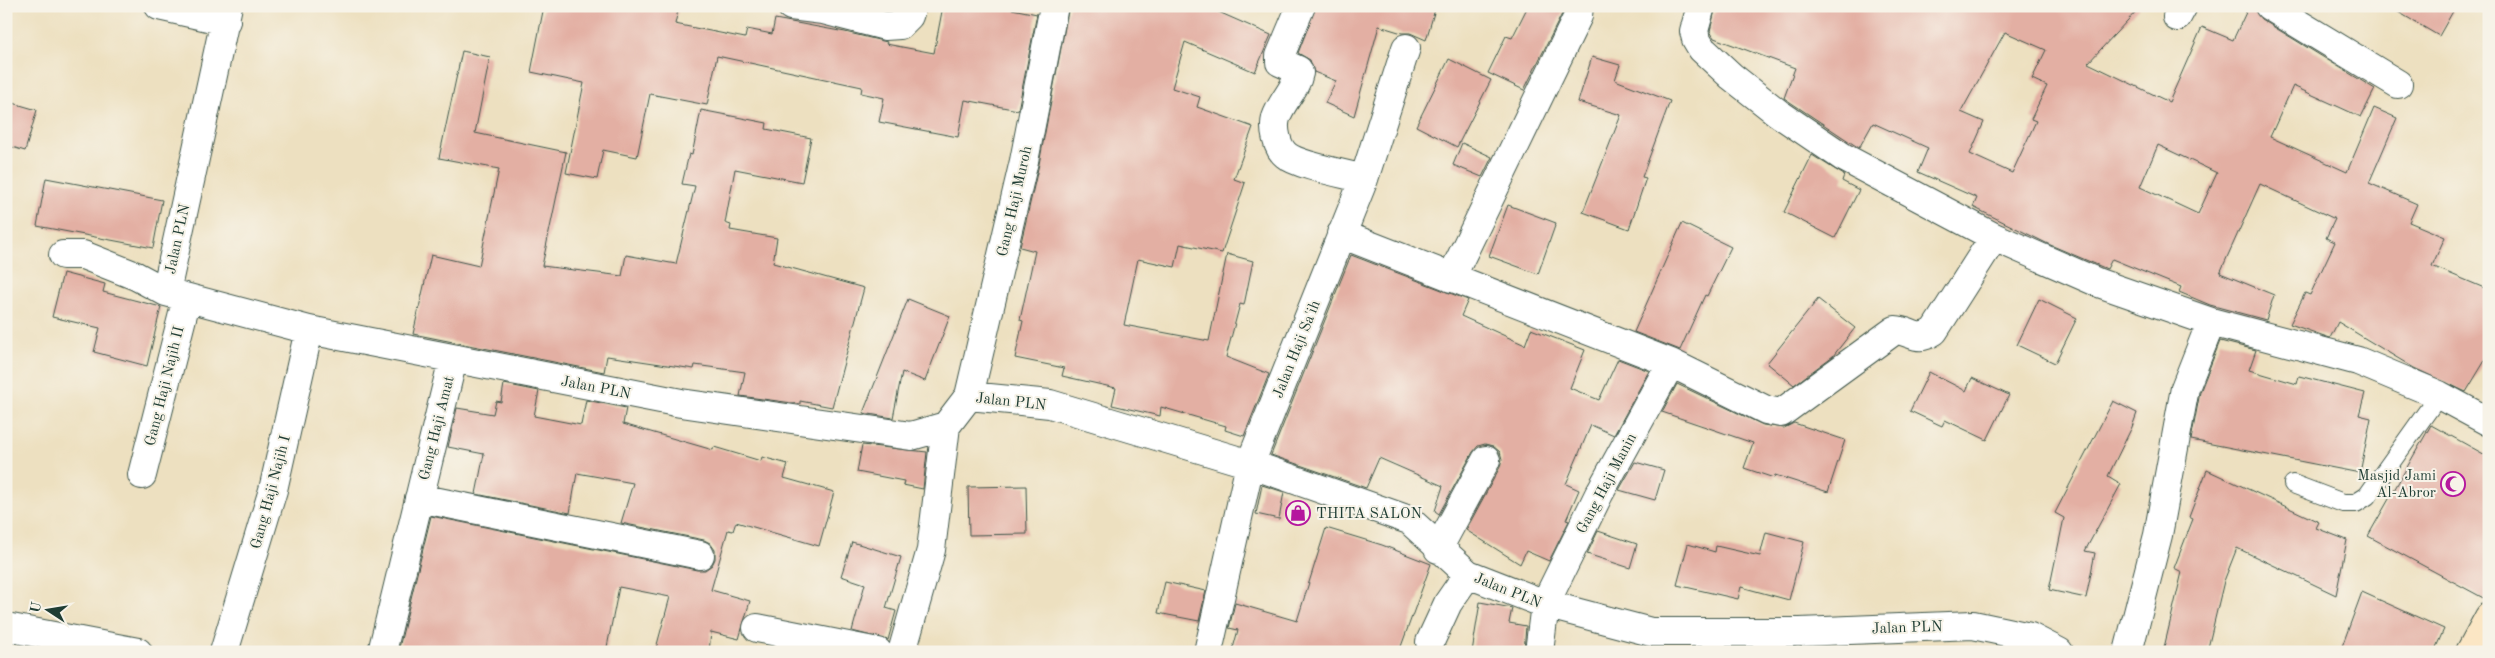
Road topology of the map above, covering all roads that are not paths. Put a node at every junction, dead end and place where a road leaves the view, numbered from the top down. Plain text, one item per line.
1 (158, 6) edge
2 (790, 6) edge
3 (912, 6) edge
4 (1054, 6) edge
5 (1301, 6) edge
6 (1580, 6) edge
7 (1701, 6) edge
8 (2269, 6) edge
9 (227, 14) edge
10 (1406, 48) dead end
11 (2398, 84) dead end
12 (1364, 179) junction
13 (1341, 234) junction
14 (1994, 237) junction
15 (63, 255) dead end
16 (1451, 278) junction
17 (177, 295) junction
18 (2211, 322) junction
19 (309, 330) junction
20 (453, 359) junction
21 (1670, 363) junction
22 (2439, 395) junction
23 (969, 396) junction
24 (2489, 422) edge
25 (946, 426) junction
26 (1486, 460) dead end
27 (1250, 464) junction
28 (142, 474) dead end
29 (2293, 484) dead end
30 (419, 498) junction
31 (1438, 548) junction
32 (700, 555) dead end
33 (1468, 574) junction
34 (1544, 604) junction
35 (2488, 620) edge
36 (6, 627) edge
37 (757, 628) dead end
38 (1430, 642) dead end
39 (1649, 642) edge
40 (138, 652) edge
41 (224, 652) edge
42 (382, 652) edge
43 (878, 652) edge
44 (902, 652) edge
45 (1208, 652) edge
46 (1539, 652) edge
47 (2059, 652) edge
48 (2128, 652) edge
49 (2470, 652) edge

1 - 9 street, Jalan PLN
2 - 3 street
4 - 23 street, Gang Haji Muroh
5 - 12 street
6 - 16 street
7 - 14 street
8 - 11 street
9 - 17 street, Jalan PLN
10 - 12 street, Jalan Haji Sa'ih
12 - 13 street, Jalan Haji Sa'ih
13 - 16 street
13 - 27 street, Jalan Haji Sa'ih
14 - 18 street
14 - 21 street
15 - 17 street
16 - 21 street
17 - 19 street, Jalan PLN
17 - 28 street, Gang Haji Najih II
18 - 22 street
18 - 48 street
19 - 20 street, Jalan PLN
19 - 41 street, Gang Haji Najih I
20 - 25 street, Jalan PLN
20 - 30 street, Gang Haji Amat
21 - 34 street, Gang Haji Manin
22 - 24 street
22 - 29 lane
23 - 25 street, Jalan PLN
23 - 27 street, Jalan PLN
25 - 44 street
26 - 31 street
27 - 31 street, Jalan PLN
27 - 45 street, Jalan Haji Sa'ih
30 - 32 street
30 - 42 street, Gang Haji Amat
31 - 33 street, Jalan PLN
33 - 34 street, Jalan PLN
33 - 38 street
34 - 39 street, Jalan PLN
34 - 46 street
35 - 49 main road
36 - 40 street
37 - 43 street
39 - 47 street, Jalan PLN

